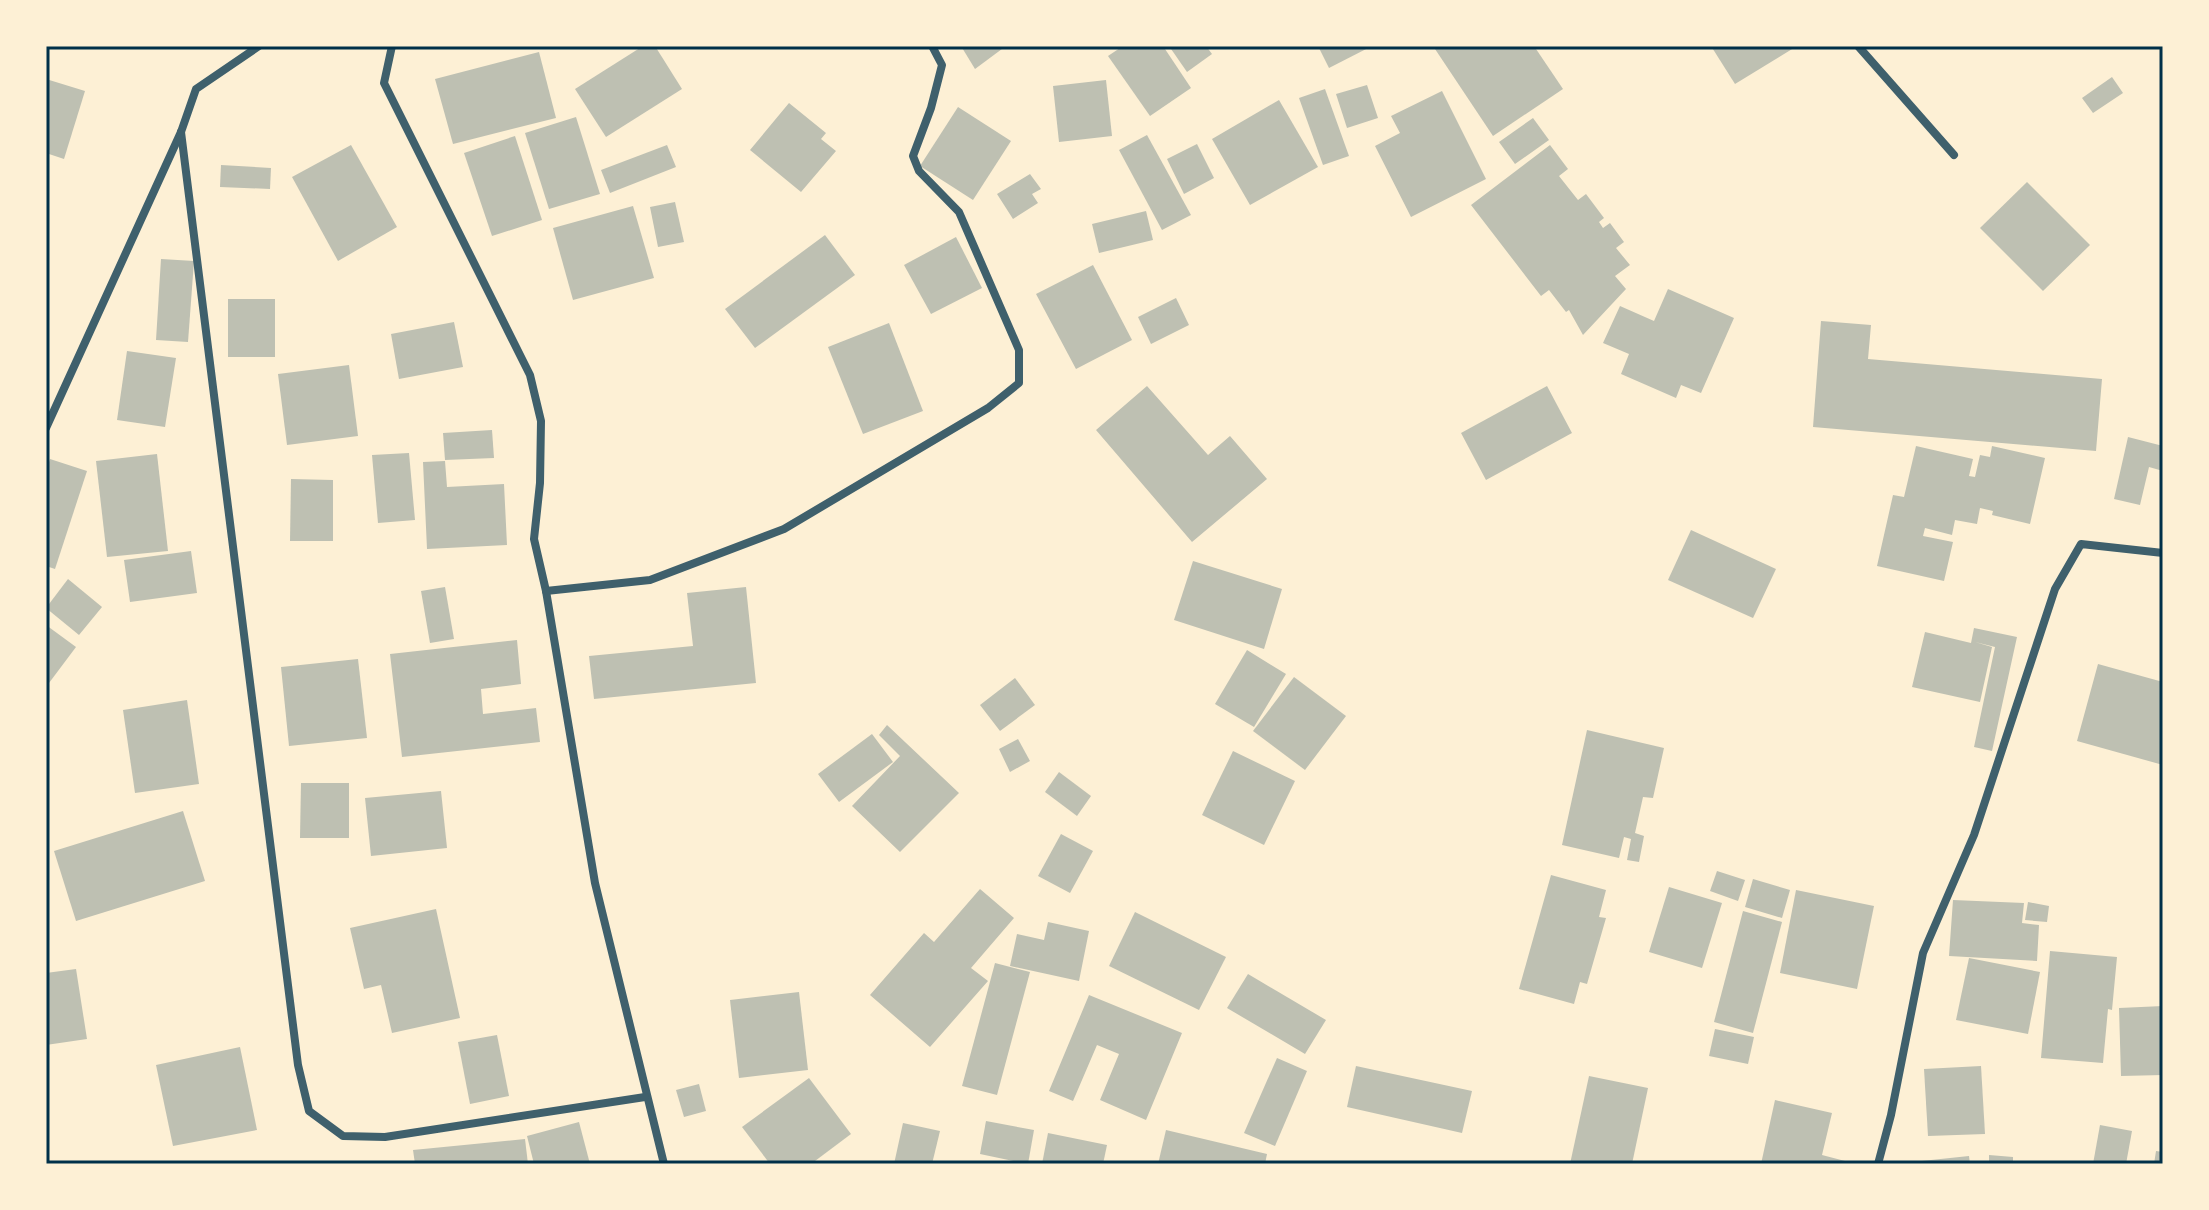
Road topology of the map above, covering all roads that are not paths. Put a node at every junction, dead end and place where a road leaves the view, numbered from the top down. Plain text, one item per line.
1 (259, 46) edge
2 (392, 46) edge
3 (932, 46) edge
4 (1858, 46) edge
5 (181, 132) junction
6 (1954, 155) dead end
7 (46, 428) edge
8 (2163, 553) edge
9 (546, 591) junction
10 (645, 1097) junction
11 (664, 1164) edge
12 (1878, 1164) edge

1 - 5 street
2 - 9 street
3 - 9 street
4 - 6 street
5 - 7 street
5 - 10 street
8 - 12 street
9 - 10 street
10 - 11 street

